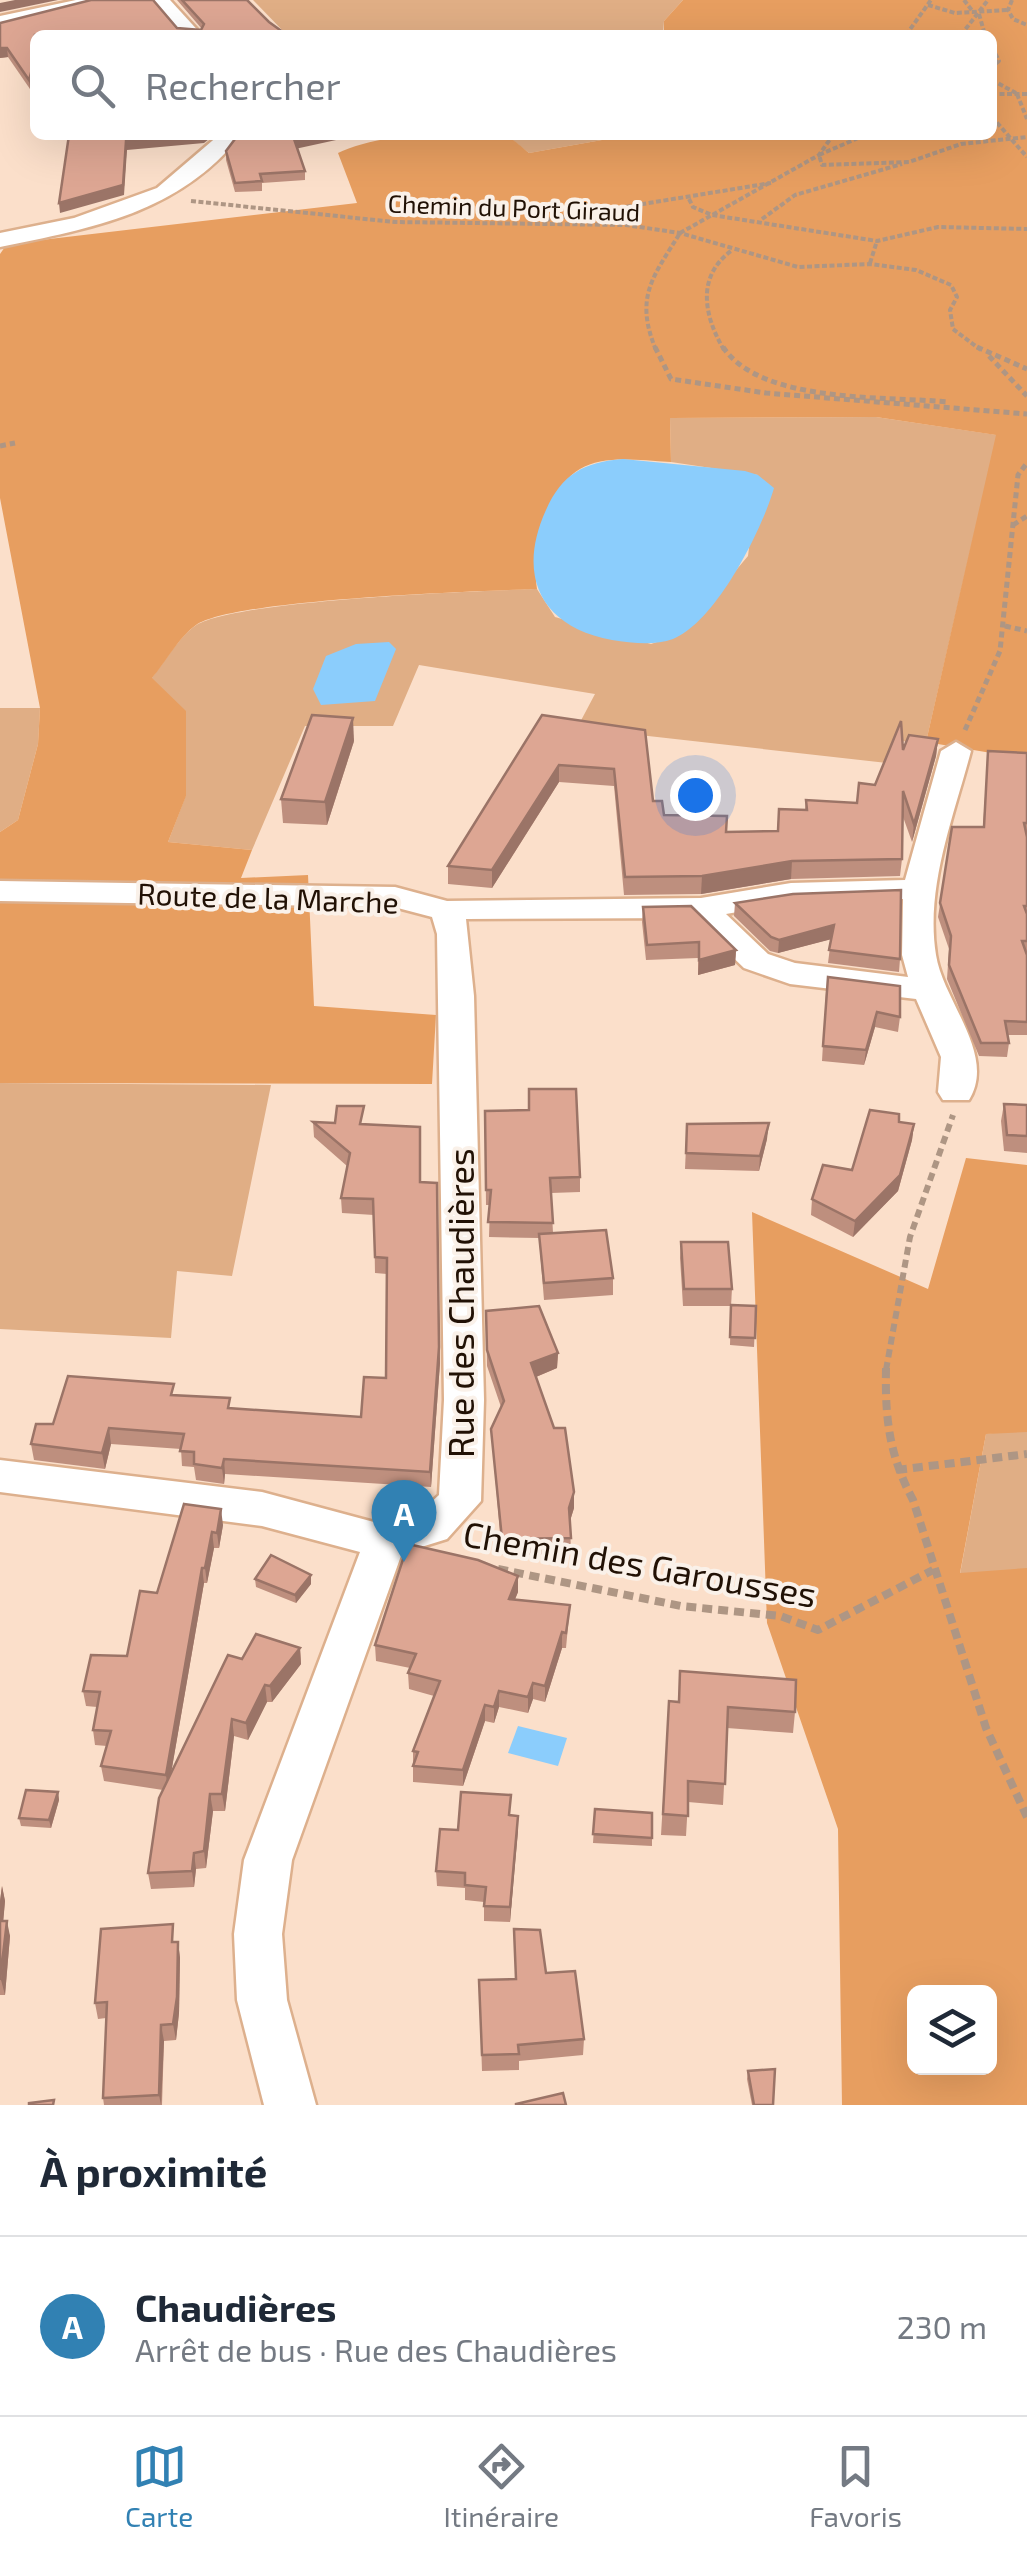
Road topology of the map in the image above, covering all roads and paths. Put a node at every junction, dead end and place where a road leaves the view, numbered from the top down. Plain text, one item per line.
1 (103, 0) edge
2 (160, 0) edge
3 (964, 0) edge
4 (988, 0) edge
5 (1012, 0) edge
6 (930, 3) edge
7 (1008, 10) junction
8 (976, 13) junction
9 (0, 22) edge
10 (1027, 25) edge
11 (187, 30) edge
12 (910, 30) edge
13 (964, 30) edge
14 (985, 30) edge
15 (997, 83) edge
16 (997, 94) edge
17 (1017, 94) junction
18 (1027, 94) edge
19 (1027, 119) edge
20 (997, 122) edge
21 (1012, 138) junction
22 (1027, 138) edge
23 (226, 140) edge
24 (830, 140) edge
25 (855, 140) edge
26 (995, 140) edge
27 (997, 140) edge
28 (818, 156) junction
29 (1027, 156) edge
30 (909, 162) junction
31 (770, 183) junction
32 (165, 194) junction
33 (689, 199) junction
34 (712, 215) junction
35 (761, 220) junction
36 (521, 223) junction
37 (1027, 229) edge
38 (680, 233) junction
39 (0, 240) edge
40 (877, 241) junction
41 (730, 251) junction
42 (870, 264) junction
43 (988, 355) junction
44 (1027, 369) edge
45 (1027, 396) edge
46 (975, 406) junction
47 (1027, 414) edge
48 (15, 443) dead end
49 (0, 446) edge
50 (1027, 462) edge
51 (1027, 516) edge
52 (1014, 525) junction
53 (1005, 626) junction
54 (1027, 631) edge
55 (956, 750) joint
56 (919, 889) junction
57 (0, 890) edge
58 (701, 908) junction
59 (447, 911) junction
60 (929, 990) junction
61 (956, 1092) joint
62 (1027, 1454) edge
63 (897, 1470) junction
64 (0, 1476) edge
65 (385, 1542) junction
66 (478, 1564) edge
67 (933, 1570) junction
68 (1027, 1817) edge
69 (290, 2105) edge

1 - 9 street
2 - 11 street
3 - 8 path
4 - 8 path
5 - 7 path
6 - 8 path
6 - 12 path
7 - 8 path
7 - 10 path
8 - 13 path
8 - 14 path
15 - 17 path
16 - 17 path
17 - 18 path
17 - 19 path
20 - 21 path
21 - 22 path
21 - 27 path
21 - 29 path
23 - 32 street
24 - 28 path, Chemin du Port Giraud
25 - 28 path
26 - 30 path
28 - 30 path
28 - 31 path, Chemin du Port Giraud
30 - 35 path
31 - 33 path
31 - 34 path, Chemin du Port Giraud
32 - 36 path, Chemin du Port Giraud
32 - 39 street
33 - 34 path
33 - 36 path
34 - 35 path
34 - 38 path, Chemin du Port Giraud
35 - 40 path
36 - 38 path, Chemin du Port Giraud
37 - 40 path
38 - 41 path
38 - 46 path
40 - 42 path
41 - 42 path
41 - 46 path
42 - 43 path
43 - 44 path
43 - 45 path
46 - 47 path
48 - 49 path
50 - 52 path
51 - 52 path
52 - 53 path
53 - 54 path
53 - 55 path
55 - 56 street
56 - 58 street, Route de la Marche
56 - 60 street
57 - 59 street, Route de la Marche
58 - 59 street, Route de la Marche
58 - 60 street
59 - 65 street, Rue des Chaudières
60 - 61 street
61 - 63 path
62 - 63 path
63 - 67 path
64 - 65 street
65 - 69 street
66 - 67 path, Chemin des Garousses
67 - 68 path

